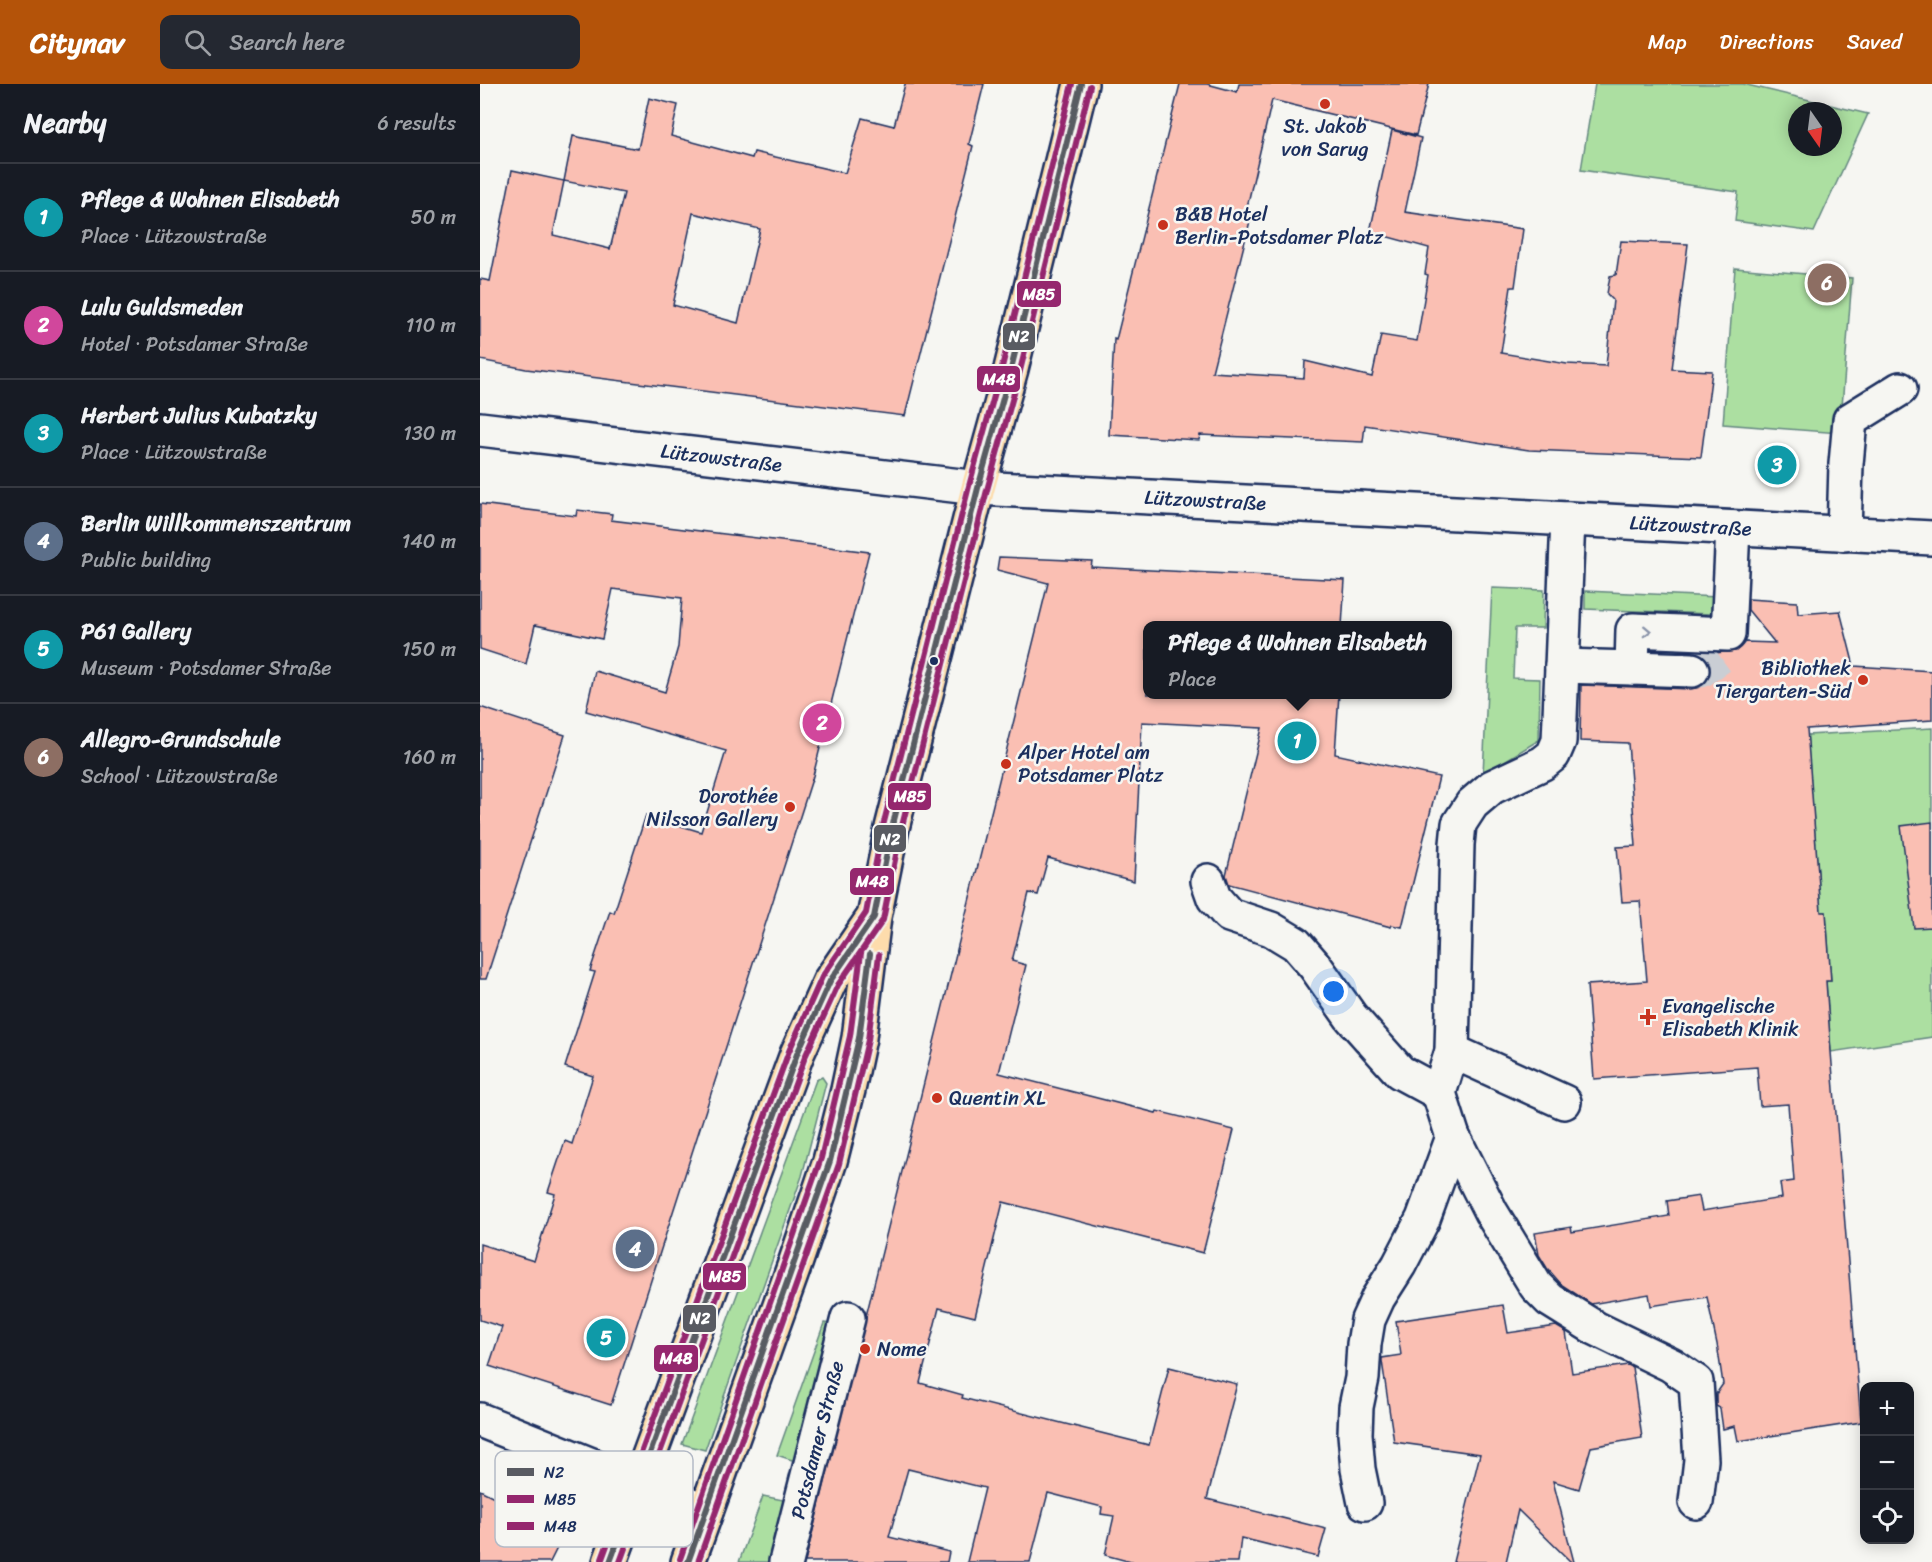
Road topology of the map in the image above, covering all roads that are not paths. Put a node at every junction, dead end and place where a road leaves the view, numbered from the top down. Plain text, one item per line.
1 (1081, 84) edge
2 (1900, 389) dead end
3 (480, 429) edge
4 (978, 488) junction
5 (1568, 519) junction
6 (1733, 528) junction
7 (1844, 534) junction
8 (1932, 538) edge
9 (1562, 666) junction
10 (1632, 668) junction
11 (1692, 670) tunnel mouth
12 (1208, 881) dead end
13 (874, 917) junction
14 (1452, 1051) junction
15 (1439, 1093) junction
16 (1564, 1102) dead end
17 (1453, 1137) junction
18 (849, 1318) dead end
19 (480, 1420) edge
20 (557, 1451) edge
21 (651, 1451) edge
22 (1696, 1502) dead end
23 (1365, 1503) dead end
24 (693, 1506) edge
25 (706, 1511) junction
26 (616, 1547) edge
27 (610, 1562) edge
28 (688, 1562) edge
29 (786, 1562) edge

1 - 4 main road
2 - 7 street
3 - 4 street, Lützowstraße
4 - 5 street, Lützowstraße
4 - 13 main road
5 - 6 street, Lützowstraße
5 - 9 street
6 - 7 street, Lützowstraße
10 -> 6 street
7 - 8 street, Lützowstraße
9 - 10 street
9 - 14 street
10 - 11 street
12 - 15 street
13 - 21 main road
13 - 25 main road
14 - 15 street
14 - 16 street
15 - 17 street
17 - 22 street
17 - 23 street
18 - 29 street, Potsdamer Straße
19 - 20 street
24 - 25 street
25 - 28 main road
26 - 27 main road

